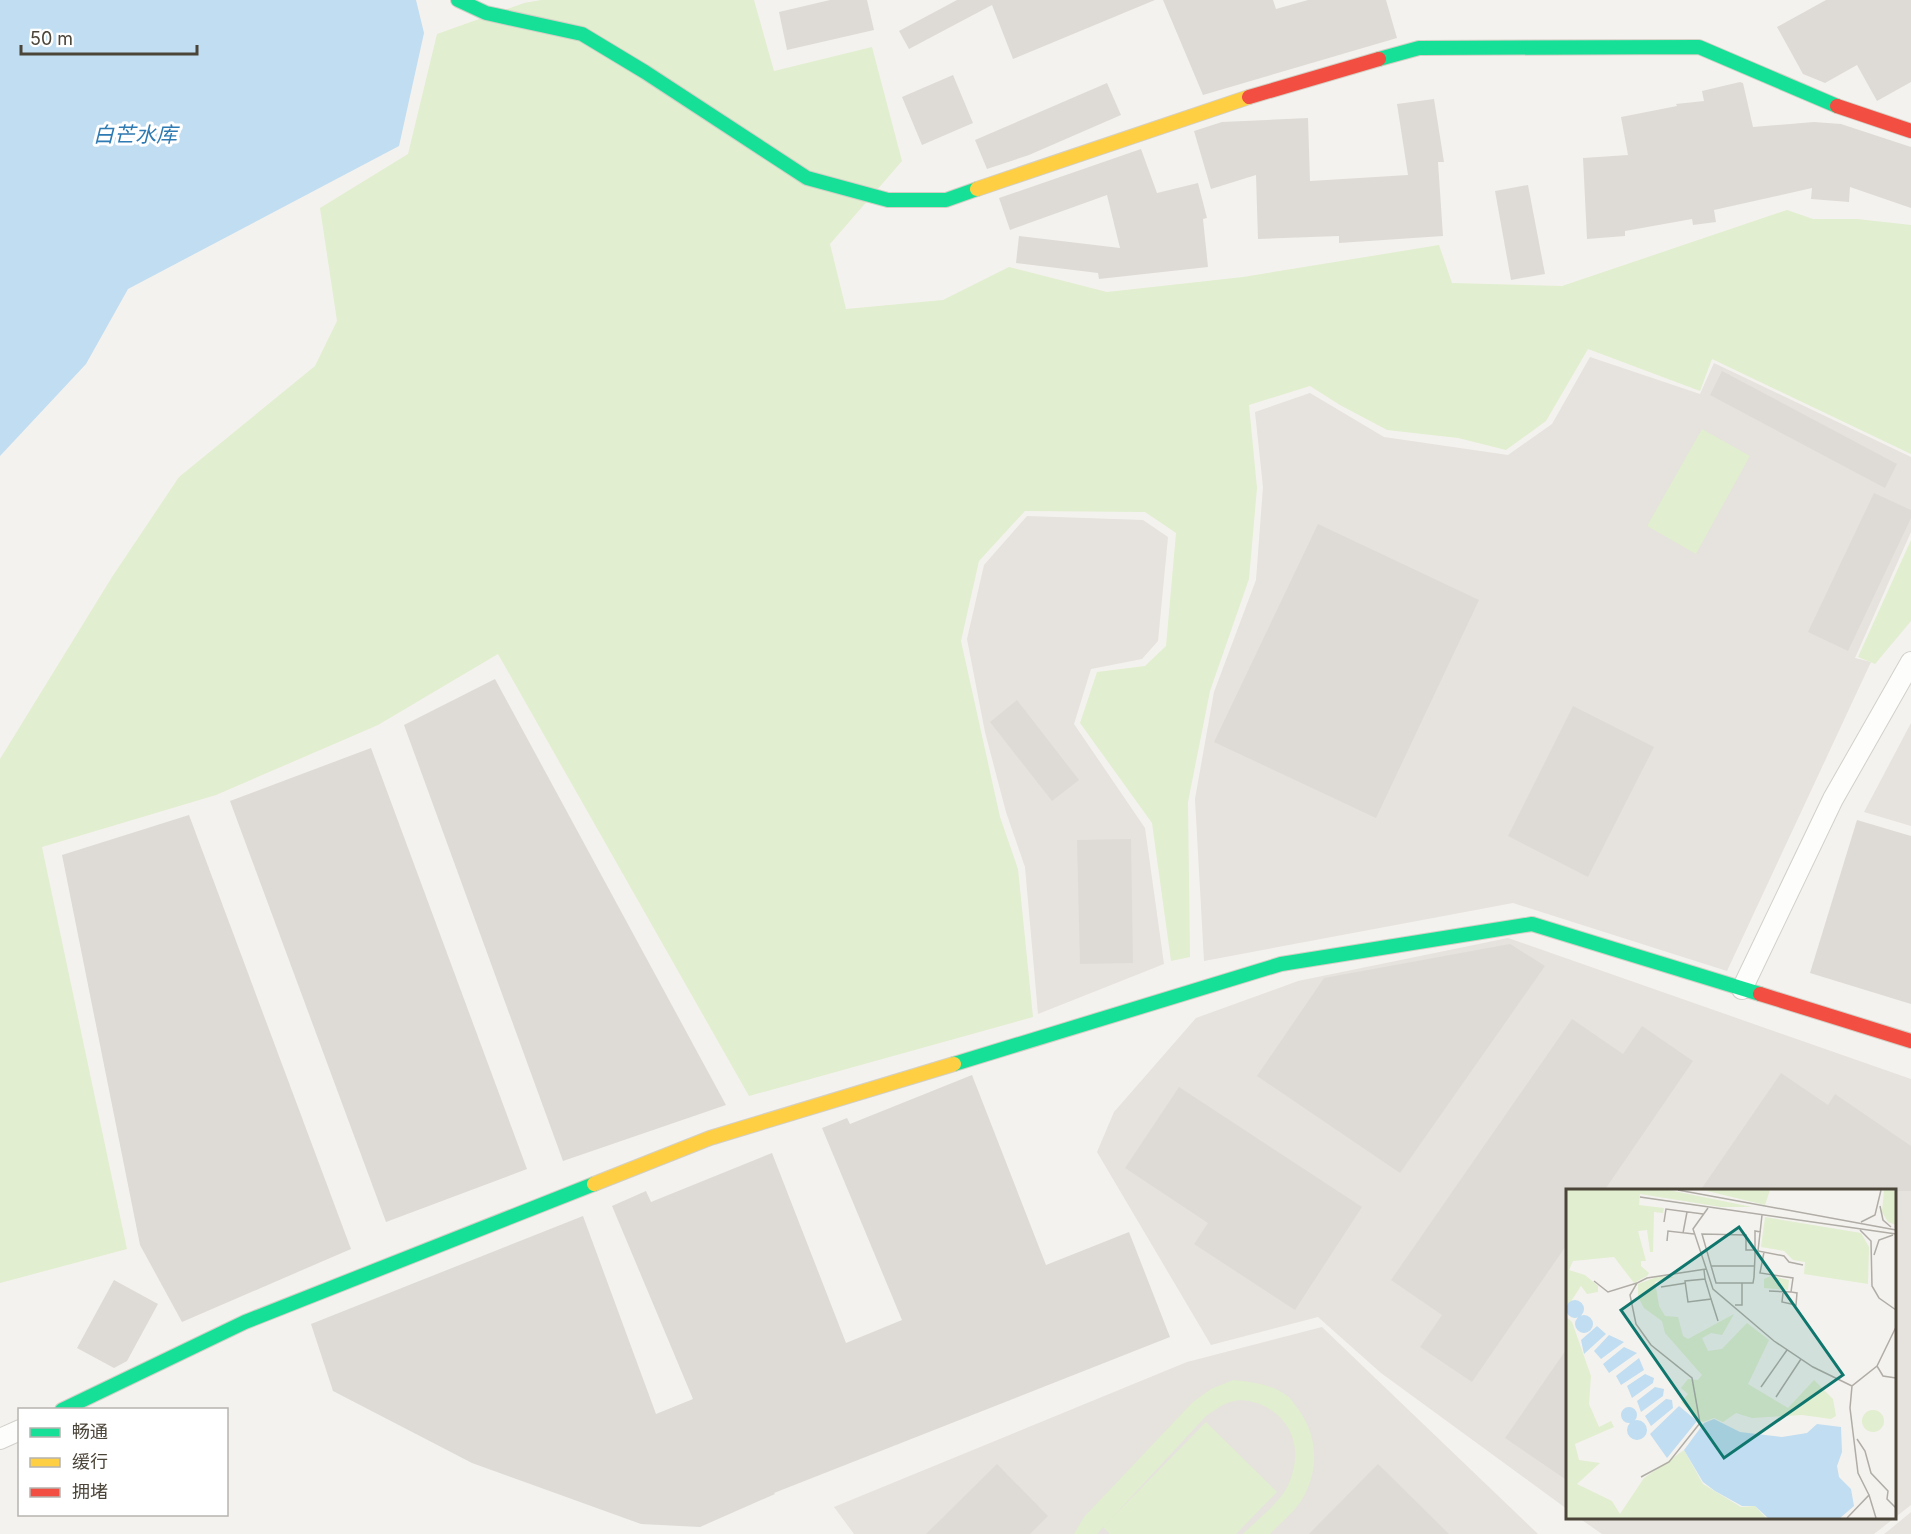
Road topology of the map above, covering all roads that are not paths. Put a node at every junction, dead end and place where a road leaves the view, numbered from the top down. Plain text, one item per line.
1 (458, 0) edge
2 (1911, 131) edge
3 (1911, 662) edge
4 (1742, 989) junction
5 (1911, 1041) edge
6 (66, 1408) edge
7 (18, 1431) edge
8 (0, 1439) edge

1 - 2 street
3 - 4 street
4 - 5 street
4 - 6 street
7 - 8 street

